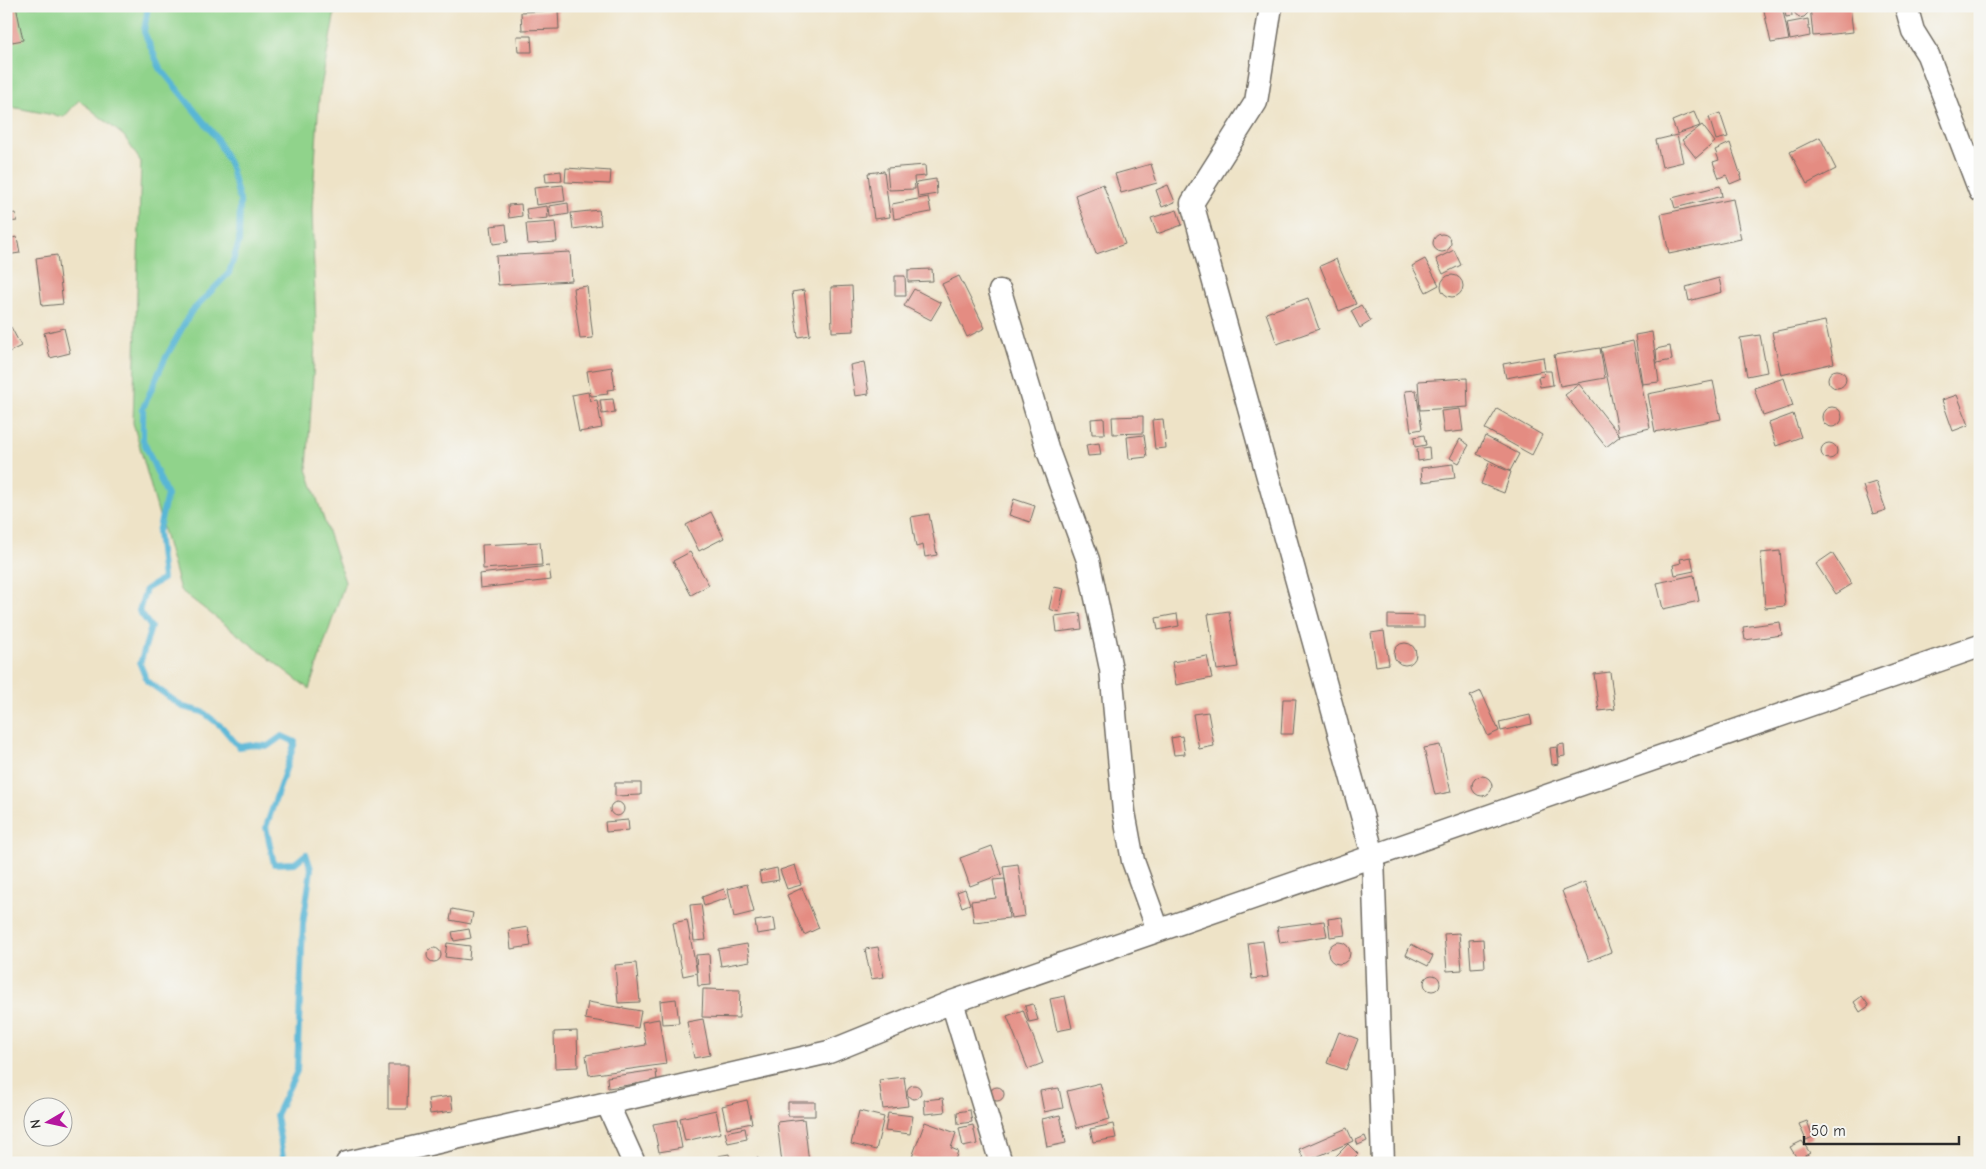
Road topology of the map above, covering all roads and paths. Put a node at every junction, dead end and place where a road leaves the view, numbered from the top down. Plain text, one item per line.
1 (1271, 6) edge
2 (1906, 6) edge
3 (1980, 191) edge
4 (1000, 291) dead end
5 (1980, 646) edge
6 (1373, 855) junction
7 (1158, 930) junction
8 (952, 1002) junction
9 (607, 1103) junction
10 (360, 1161) edge
11 (634, 1163) edge
12 (1001, 1163) edge
13 (1383, 1163) edge

1 - 6 street
2 - 3 street
4 - 7 street
5 - 6 street
6 - 7 street
6 - 13 street
7 - 8 street
8 - 9 street
8 - 12 street
9 - 10 street
9 - 11 street

